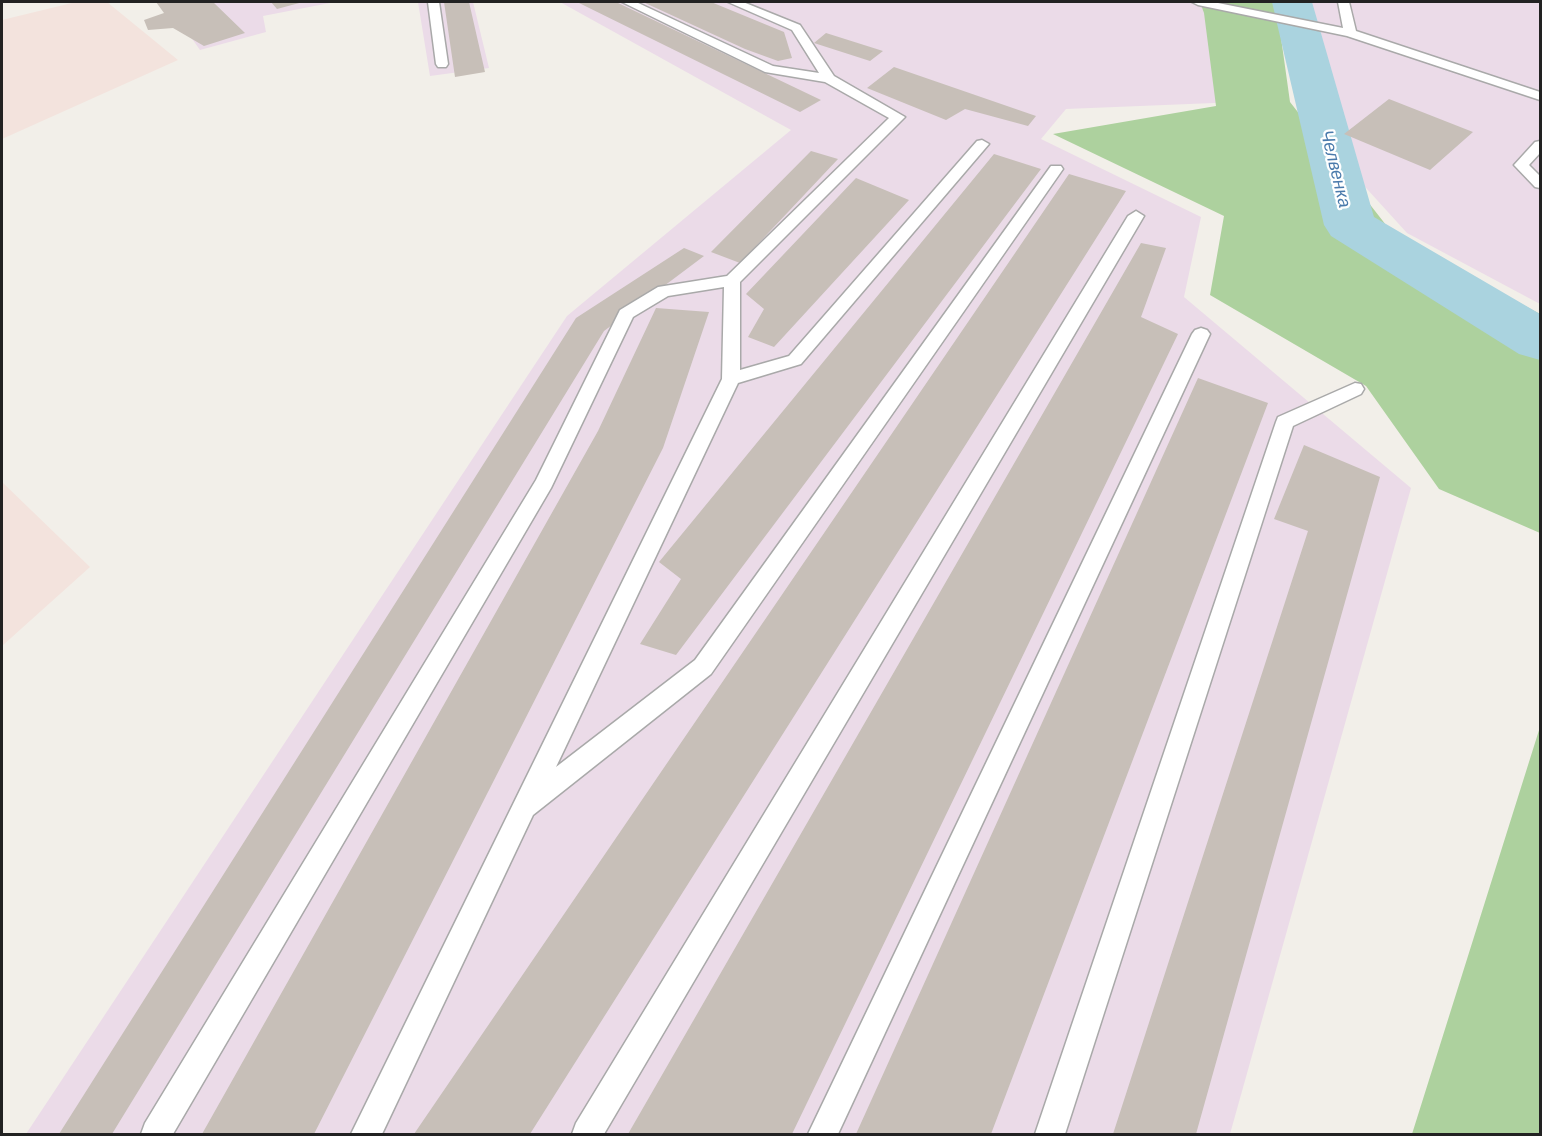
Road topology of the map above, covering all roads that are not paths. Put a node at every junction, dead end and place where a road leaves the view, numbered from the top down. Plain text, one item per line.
1 (433, 2) edge
2 (628, 2) edge
3 (734, 2) edge
4 (1198, 2) edge
5 (1344, 2) edge
6 (1350, 33) junction
7 (442, 64) dead end
8 (829, 79) junction
9 (1540, 96) edge
10 (982, 144) dead end
11 (1540, 145) edge
12 (1056, 169) dead end
13 (1540, 184) edge
14 (1136, 216) dead end
15 (732, 281) junction
16 (1201, 334) dead end
17 (731, 379) junction
18 (1355, 389) dead end
19 (522, 809) junction
20 (156, 1134) edge
21 (366, 1134) edge
22 (586, 1134) edge
23 (823, 1134) edge
24 (1050, 1134) edge

1 - 7 lane
2 - 8 lane
3 - 8 lane
4 - 6 lane
5 - 6 lane
6 - 9 lane
8 - 15 lane
10 - 17 lane
11 - 13 lane
12 - 19 lane
14 - 22 lane
15 - 17 lane
15 - 20 lane
16 - 23 lane
17 - 19 lane
18 - 24 lane
19 - 21 lane

